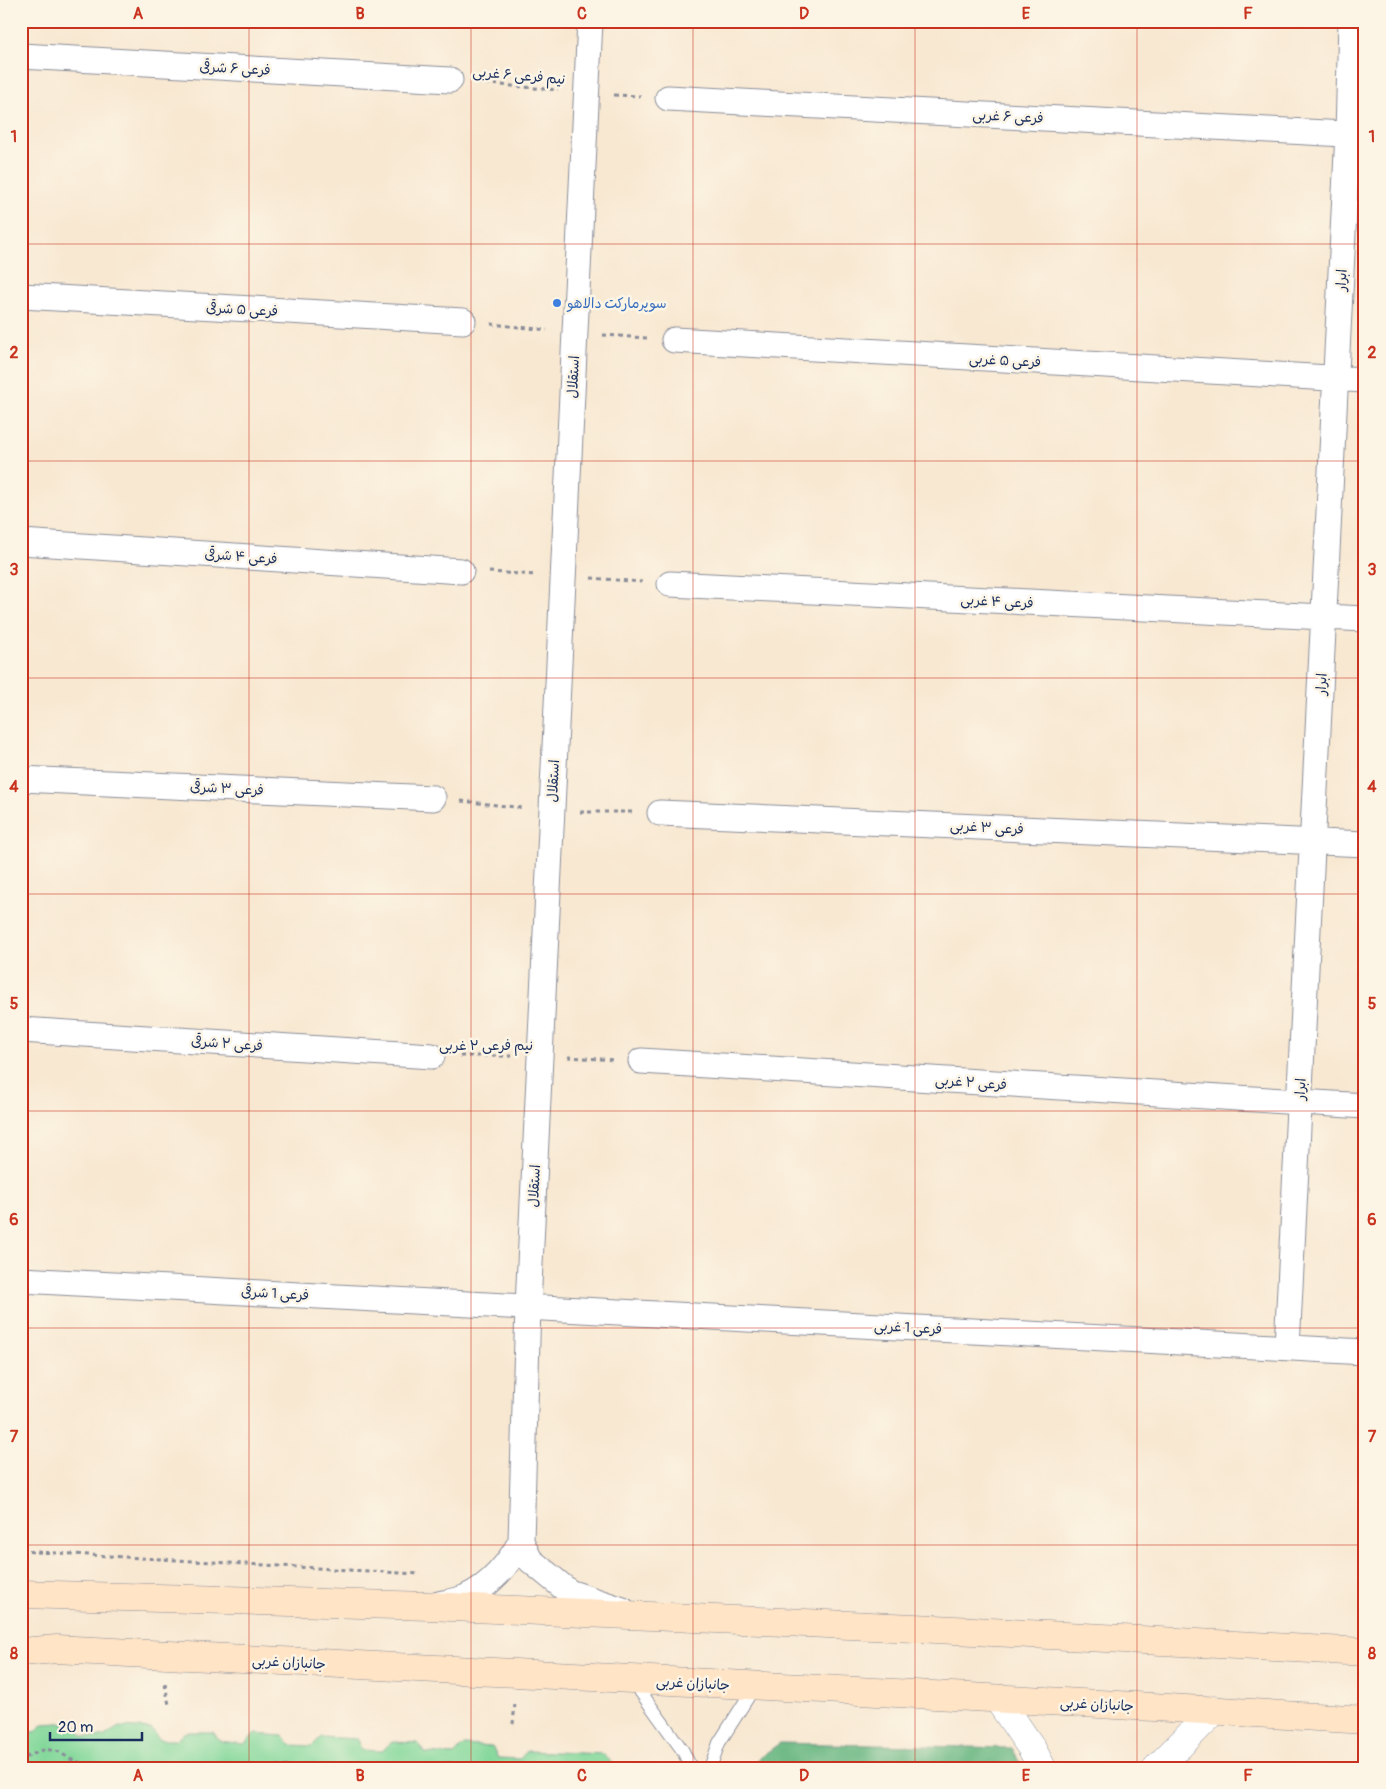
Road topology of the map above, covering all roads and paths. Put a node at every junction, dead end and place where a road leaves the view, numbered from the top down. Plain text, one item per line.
1 (590, 21) edge
2 (1351, 21) edge
3 (21, 56) edge
4 (450, 80) joint
5 (586, 93) junction
6 (668, 98) joint
7 (1356, 134) edge
8 (21, 296) edge
9 (463, 321) joint
10 (575, 333) junction
11 (674, 340) joint
12 (1336, 379) junction
13 (1365, 380) edge
14 (21, 542) edge
15 (461, 571) joint
16 (563, 576) junction
17 (670, 584) joint
18 (1324, 618) junction
19 (1365, 619) edge
20 (21, 779) edge
21 (433, 798) joint
22 (552, 812) junction
23 (660, 813) joint
24 (1313, 842) junction
25 (1365, 844) edge
26 (21, 1030) edge
27 (432, 1056) joint
28 (540, 1056) junction
29 (642, 1061) joint
30 (1300, 1103) junction
31 (1365, 1106) edge
32 (21, 1280) edge
33 (528, 1306) junction
34 (1287, 1347) junction
35 (1365, 1352) edge
36 (521, 1542) junction
37 (21, 1594) edge
38 (429, 1606) junction
39 (645, 1616) junction
40 (21, 1652) edge
41 (1365, 1652) edge
42 (632, 1680) junction
43 (755, 1686) junction
44 (998, 1699) junction
45 (1215, 1710) junction
46 (1365, 1720) edge
47 (21, 1764) edge
48 (96, 1768) edge
49 (252, 1768) edge
50 (306, 1768) edge
51 (422, 1768) edge
52 (442, 1768) edge
53 (691, 1768) edge
54 (710, 1768) edge
55 (1042, 1768) edge
56 (1158, 1768) edge

1 - 5 street, استقلال
2 - 7 street, ابرار
3 - 4 street, فرعی ۶ شرقی
4 - 5 path, نیم فرعی ۶ غربی
5 - 6 path, نیم فرعی ۶ غربی
5 - 10 street, استقلال
6 - 7 street, فرعی ۶ غربی
7 - 12 street, ابرار
8 - 9 street, فرعی ۵ شرقی
9 - 10 path
10 - 11 path
10 - 16 street, استقلال
11 - 12 street, فرعی ۵ غربی
12 - 13 street
12 - 18 street, ابرار
14 - 15 street, فرعی ۴ شرقی
15 - 16 path
16 - 17 path
16 - 22 street, استقلال
17 - 18 street, فرعی ۴ غربی
18 - 19 street
18 - 24 street, ابرار
20 - 21 street, فرعی ۳ شرقی
21 - 22 path
22 - 23 path
22 - 28 street, استقلال
23 - 24 street, فرعی ۳ غربی
24 - 25 street
24 - 30 street, ابرار
26 - 27 street, فرعی ۲ شرقی
27 - 28 path, نیم فرعی ۲ غربی
28 - 29 path, نیم فرعی ۲ غربی
28 - 33 street, استقلال
29 - 30 street, فرعی ۲ غربی
30 - 31 street
30 - 34 street, ابرار
32 - 33 street, فرعی 1 شرقی
33 - 34 street, فرعی 1 غربی
33 - 36 street, استقلال
34 - 35 street, فرعی 1 غربی
36 - 38 street
36 - 39 street
37 - 38 main road
38 - 39 main road
39 - 41 main road
40 - 42 main road, جانبازان غربی
42 - 43 main road, جانبازان غربی
42 - 53 lane
43 - 44 main road, جانبازان غربی
43 - 54 lane
44 - 45 main road, جانبازان غربی
44 - 55 street
45 - 46 main road, جانبازان غربی
45 - 56 street
47 - 48 path
49 - 50 path
51 - 52 path

